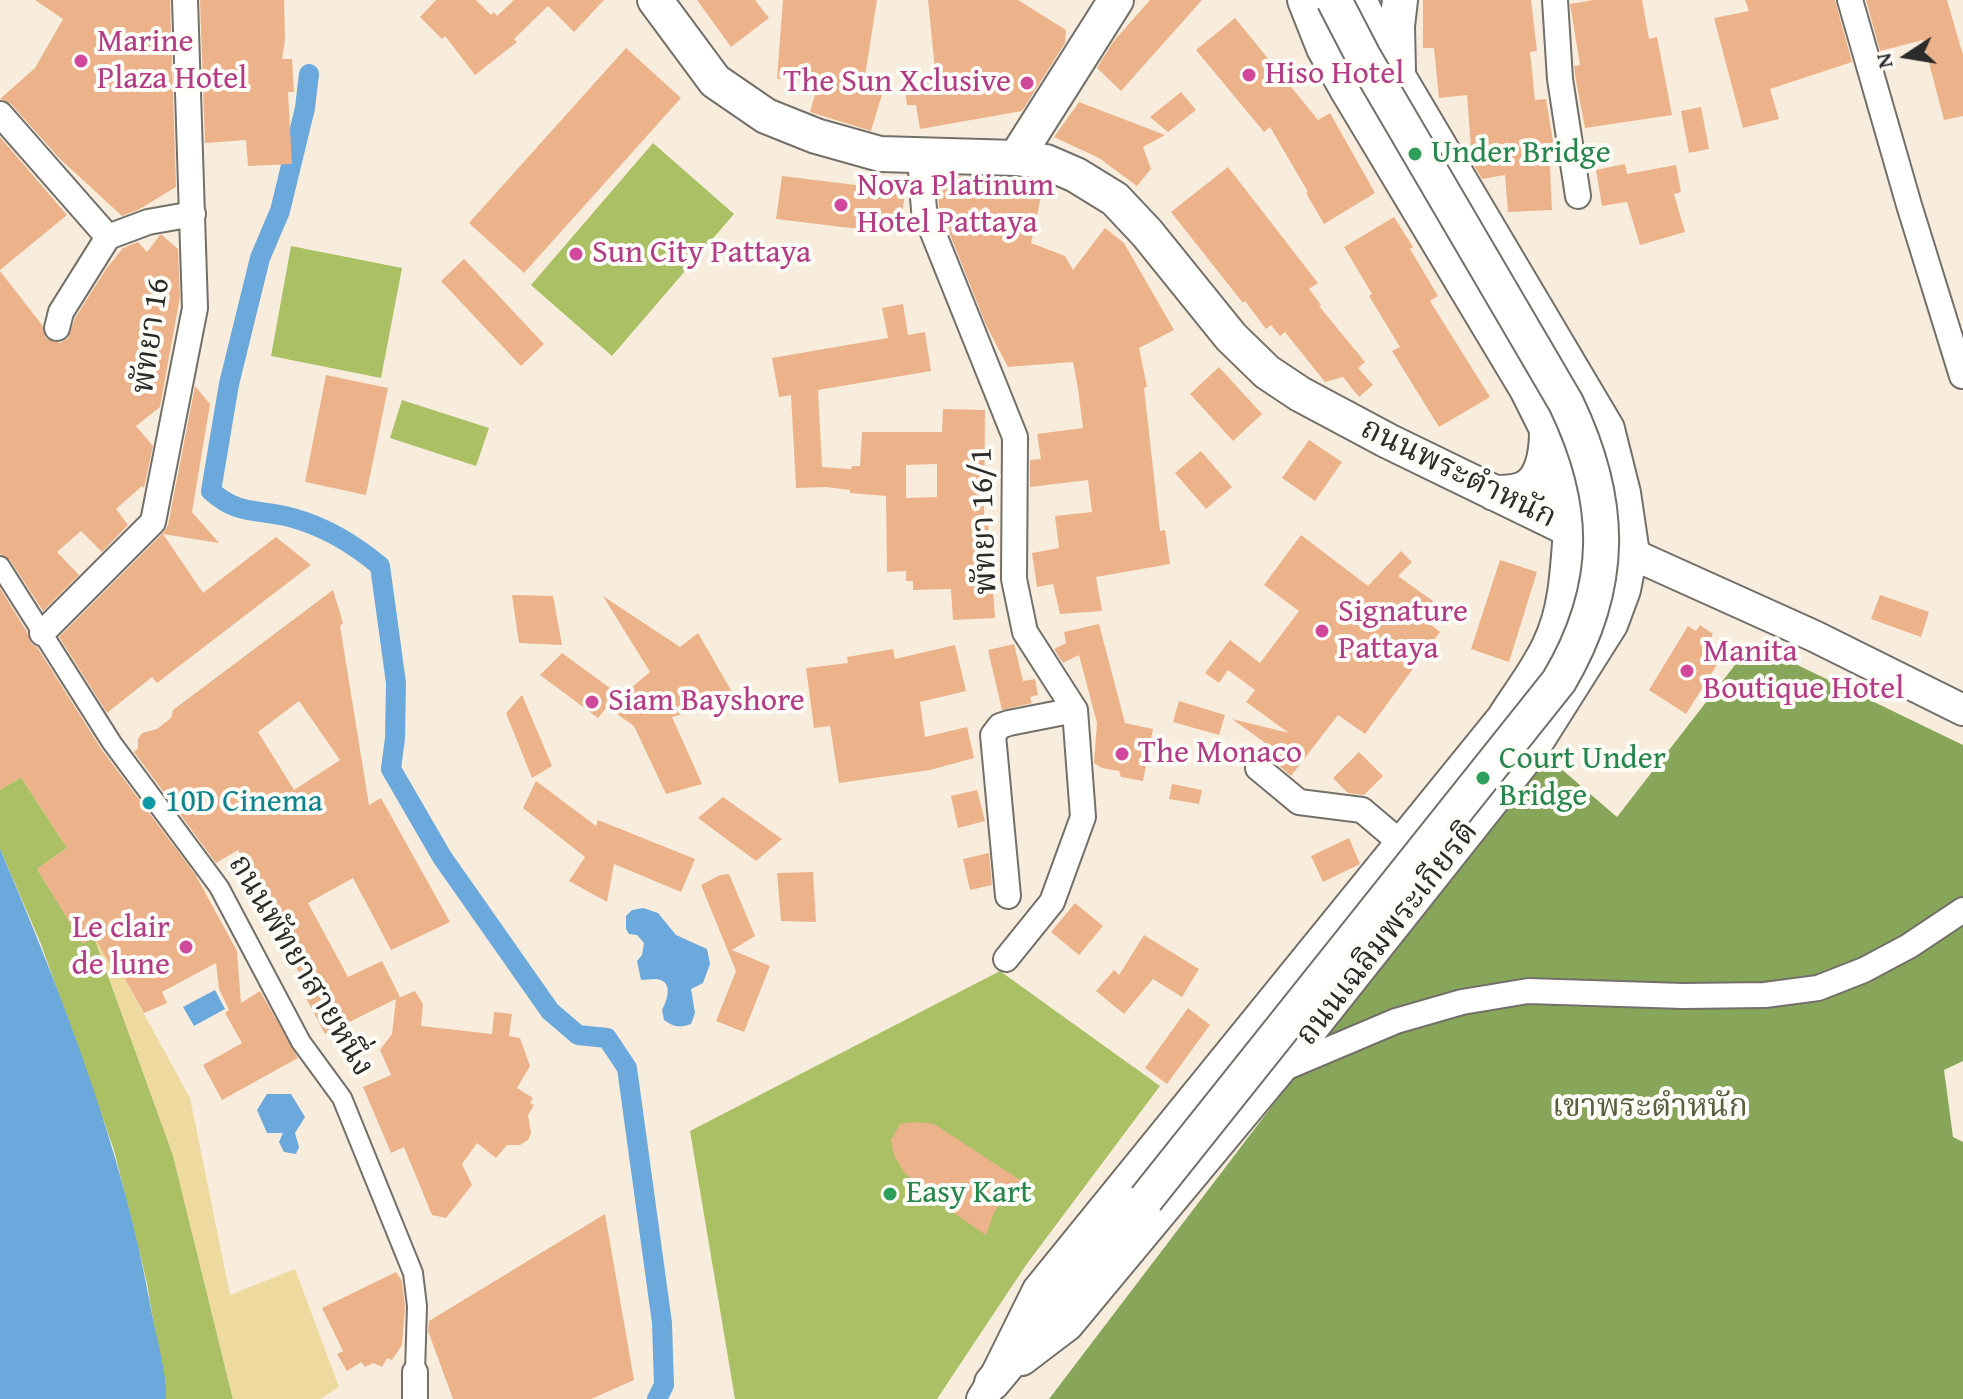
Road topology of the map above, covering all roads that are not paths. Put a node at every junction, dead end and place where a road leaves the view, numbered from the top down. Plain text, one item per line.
1 (185, 0) edge
2 (655, 0) edge
3 (1116, 0) edge
4 (1305, 0) edge
5 (1334, 0) edge
6 (1359, 0) edge
7 (1400, 0) edge
8 (1555, 0) edge
9 (1850, 0) edge
10 (1394, 69) junction
11 (1347, 89) junction
12 (0, 114) edge
13 (920, 157) junction
14 (1016, 158) junction
15 (1578, 196) dead end
16 (193, 214) junction
17 (108, 237) junction
18 (57, 328) dead end
19 (1571, 368) junction
20 (1962, 376) edge
21 (1527, 389) junction
22 (1548, 429) junction
23 (1494, 493) junction
24 (1569, 529) junction
25 (1632, 554) junction
26 (0, 566) edge
27 (42, 633) junction
28 (1075, 710) junction
29 (1963, 710) edge
30 (1502, 718) junction
31 (1539, 742) junction
32 (1258, 768) dead end
33 (1401, 843) junction
34 (1008, 896) dead end
35 (1963, 910) edge
36 (1006, 959) dead end
37 (1280, 1070) junction
38 (415, 1372) joint
39 (987, 1391) edge
40 (415, 1399) edge

1 - 16 street, พัทยา 16
2 - 13 main road, ถนนพระตำหนัก
3 - 14 main road
4 - 11 main road, ถนนเฉลิมพระเกียรติ
5 - 39 main road, bridge
6 - 10 main road, ถนนเฉลิมพระเกียรติ
7 - 10 main road
8 - 15 street
9 - 20 street
10 - 11 main road
10 - 19 main road, ถนนเฉลิมพระเกียรติ
11 - 21 main road, ถนนเฉลิมพระเกียรติ
12 - 17 street
13 - 14 main road, ถนนพระตำหนัก
13 - 28 street, พัทยา 16/1
14 - 23 main road, ถนนพระตำหนัก
16 - 17 street
16 - 27 street, พัทยา 16
17 - 18 street
19 - 21 main road
19 - 25 main road, ถนนเฉลิมพระเกียรติ
21 - 22 main road, ถนนเฉลิมพระเกียรติ
22 - 23 main road
22 - 24 main road, ถนนเฉลิมพระเกียรติ
23 - 24 main road, ถนนพระตำหนัก
24 - 25 main road, ถนนพระตำหนัก
24 - 30 street, ถนนเฉลิมพระเกียรติ
25 - 29 street, ถนนพระตำหนัก
25 - 31 street, ถนนเฉลิมพระเกียรติ
26 - 27 street, ถนนพัทยาสายหนึ่ง
27 - 38 street, ถนนพัทยาสายหนึ่ง
28 - 34 street
28 - 36 street, พัทยา 16/1
30 - 31 street
30 - 33 street, ถนนเฉลิมพระเกียรติ
31 - 37 street, ถนนเฉลิมพระเกียรติ
32 - 33 street
33 - 39 street, ถนนเฉลิมพระเกียรติ
35 - 37 street
37 - 39 street, ถนนเฉลิมพระเกียรติ
38 - 40 street, ถนนพัทยาสายหนึ่ง

